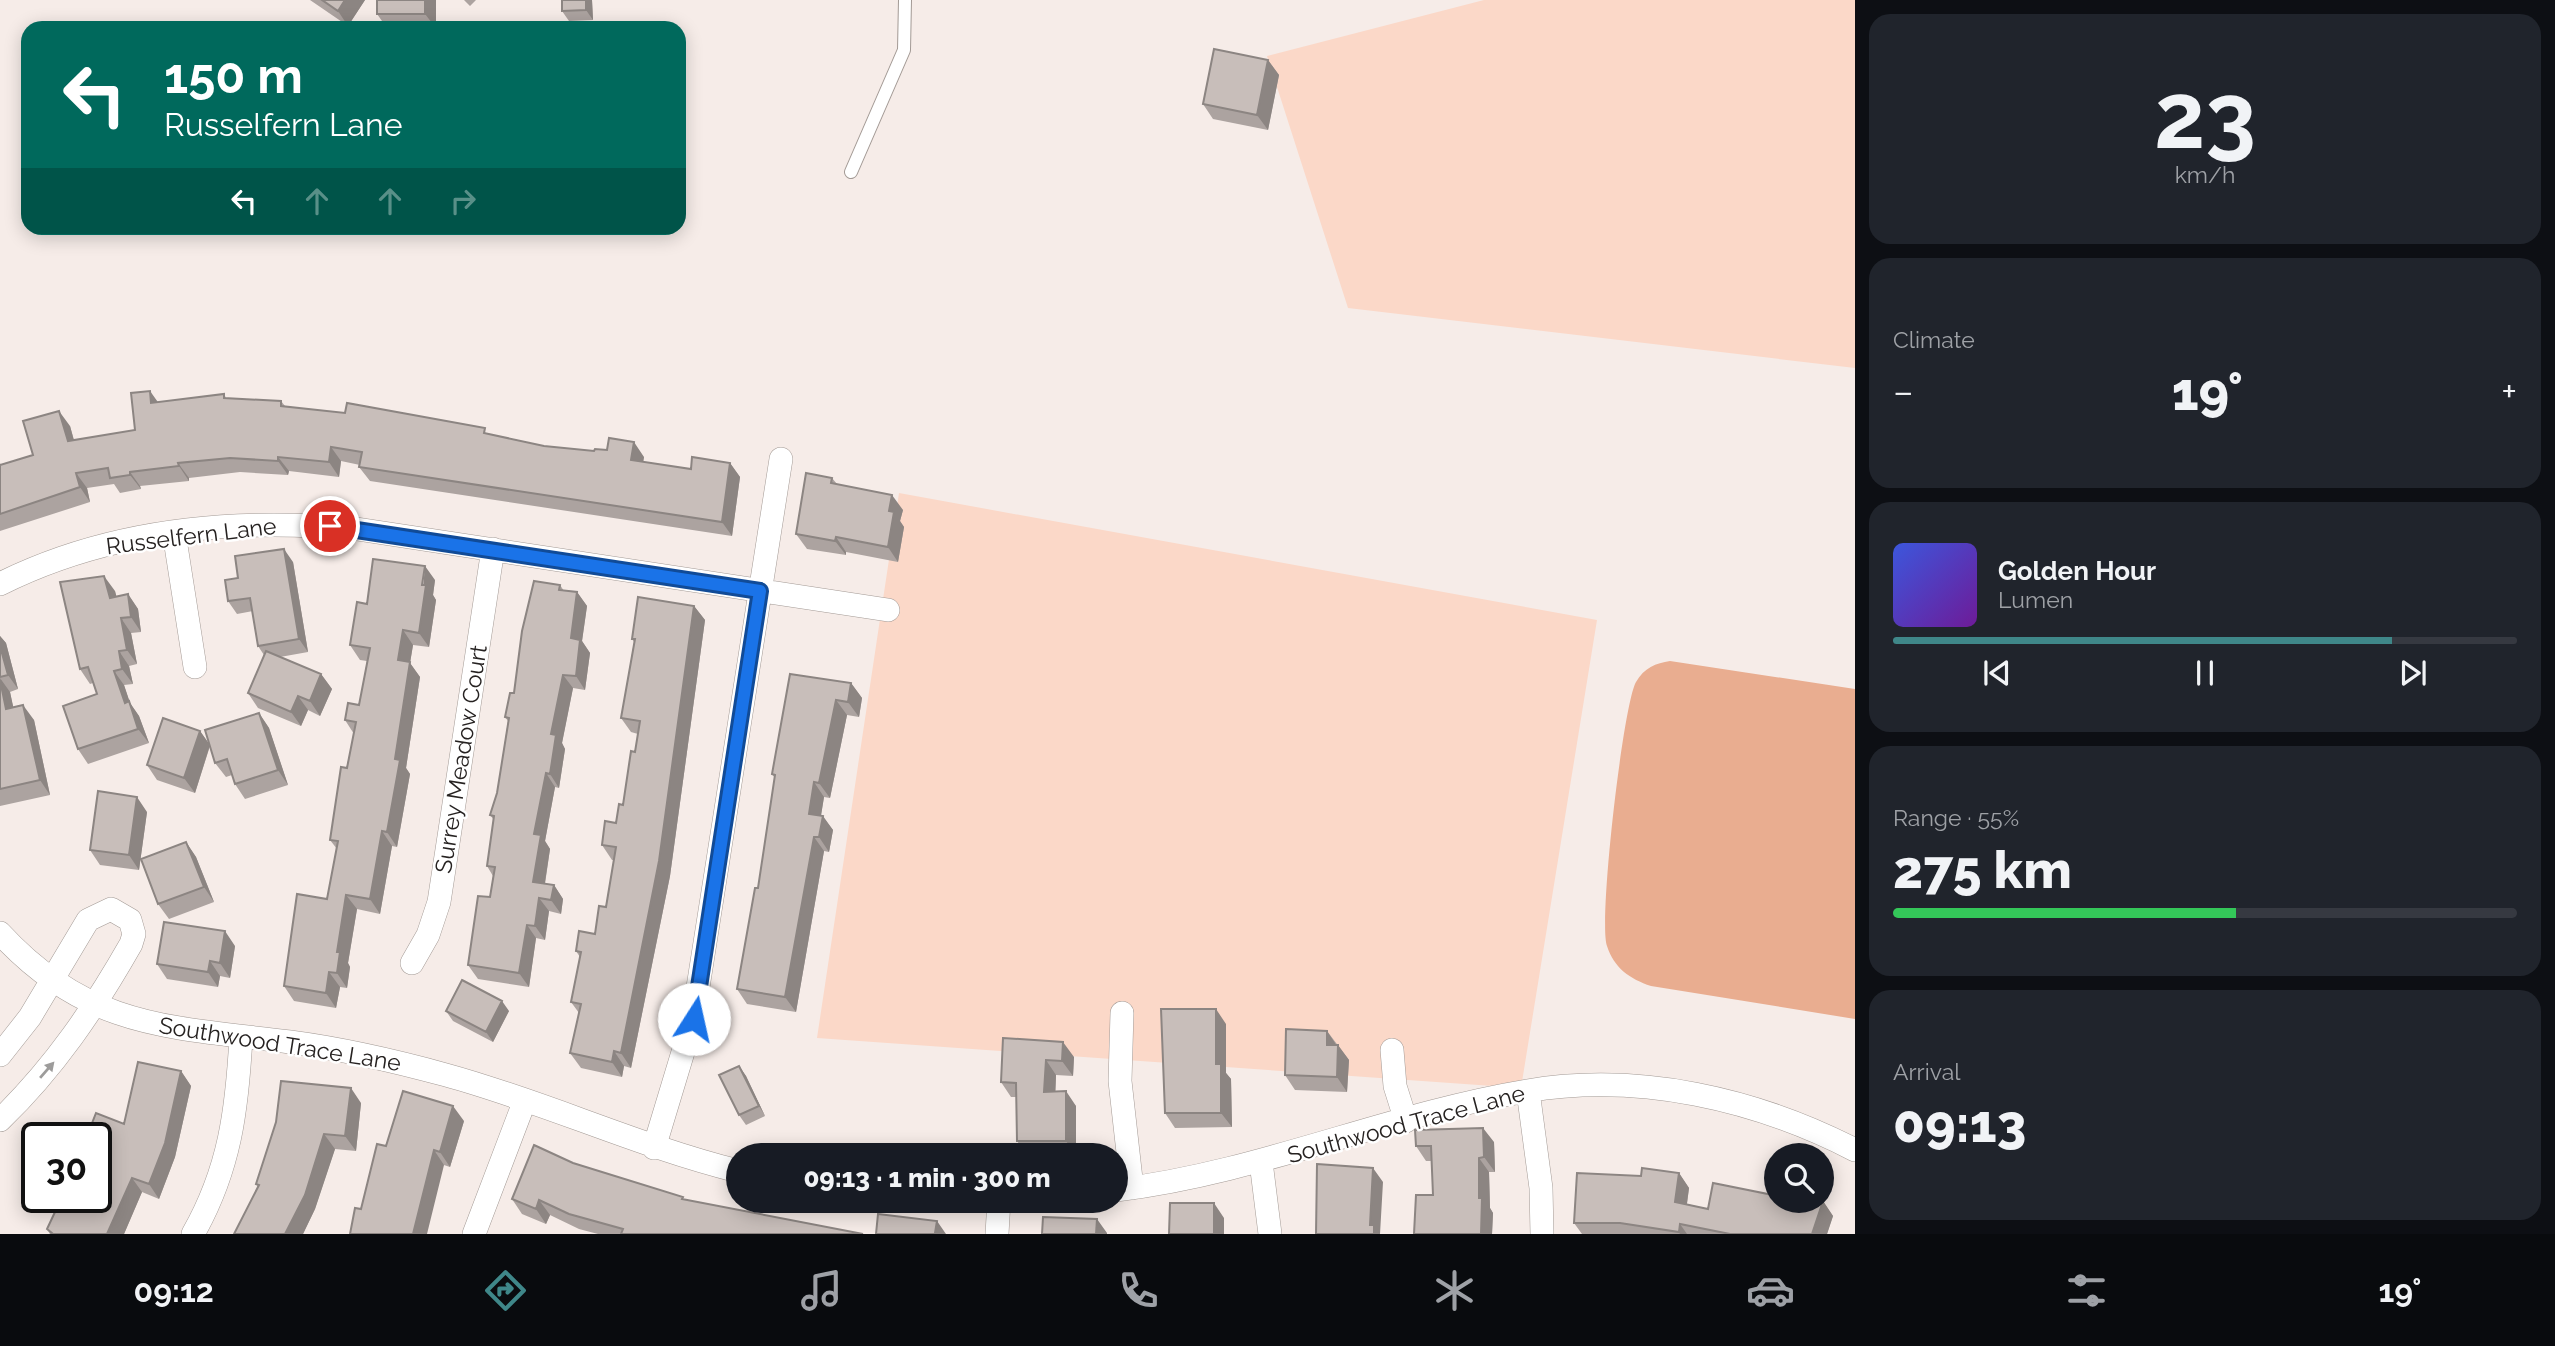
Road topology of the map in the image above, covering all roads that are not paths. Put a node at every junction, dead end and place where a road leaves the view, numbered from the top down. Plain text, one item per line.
1 (905, 0) edge
2 (851, 172) dead end
3 (781, 458) dead end
4 (174, 533) junction
5 (493, 549) junction
6 (0, 584) edge
7 (760, 591) junction
8 (888, 610) dead end
9 (195, 667) dead end
10 (0, 933) edge
11 (412, 963) dead end
12 (52, 979) junction
13 (97, 1005) junction
14 (1122, 1013) dead end
15 (241, 1037) junction
16 (1392, 1049) dead end
17 (0, 1055) edge
18 (1528, 1091) junction
19 (525, 1100) junction
20 (0, 1120) edge
21 (1406, 1121) junction
22 (1122, 1143) edge
23 (654, 1148) junction
24 (1855, 1150) edge
25 (1261, 1162) junction
26 (726, 1168) edge
27 (1128, 1188) edge
28 (998, 1213) edge
29 (194, 1234) edge
30 (474, 1234) edge
31 (997, 1234) edge
32 (1270, 1234) edge
33 (1542, 1234) edge

1 - 2 lane
3 - 7 street
4 - 5 street, Russelfern Lane
4 - 6 street, Russelfern Lane
4 - 9 street
5 - 7 street, Russelfern Lane
5 - 11 street, Surrey Meadow Court
7 - 8 street, Russelfern Lane
7 - 23 street
10 - 12 street, Southwood Trace Lane
12 - 13 street, Southwood Trace Lane
12 - 13 street
12 - 17 street
13 - 15 street, Southwood Trace Lane
20 -> 13 street
14 - 22 street
15 - 19 street, Southwood Trace Lane
15 - 29 street
16 - 21 street
18 - 21 street, Southwood Trace Lane
18 - 24 street, Southwood Trace Lane
18 - 33 street
19 - 23 street, Southwood Trace Lane
19 - 30 street
21 - 25 street, Southwood Trace Lane
23 - 26 street, Southwood Trace Lane
25 - 27 street, Southwood Trace Lane
25 - 32 street
28 - 31 street

